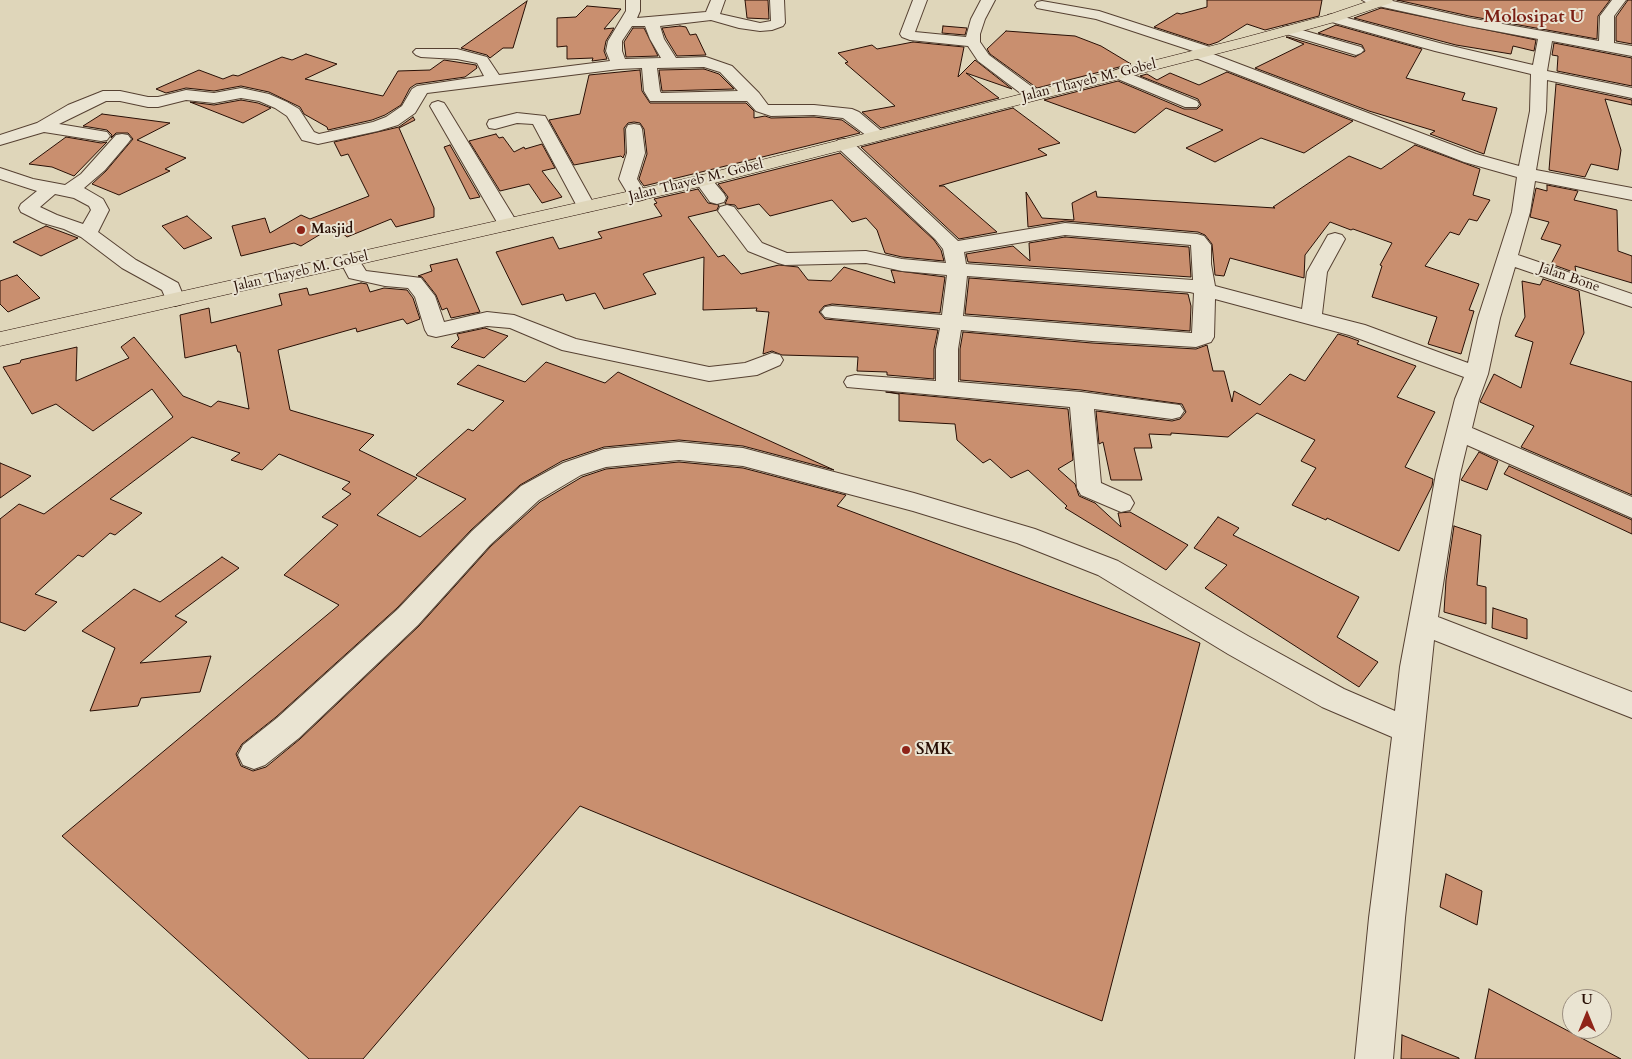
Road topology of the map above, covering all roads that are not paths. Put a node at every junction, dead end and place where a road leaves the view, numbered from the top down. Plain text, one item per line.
1 (633, 0) edge
2 (718, 0) edge
3 (777, 0) edge
4 (920, 0) edge
5 (988, 0) edge
6 (1619, 0) edge
7 (1378, 1) edge
8 (1042, 5) dead end
9 (712, 16) junction
10 (1333, 18) junction
11 (627, 22) junction
12 (651, 22) junction
13 (1288, 30) junction
14 (1546, 36) junction
15 (973, 42) junction
16 (1606, 46) junction
17 (1356, 50) dead end
18 (1632, 51) edge
19 (421, 52) dead end
20 (1203, 53) junction
21 (671, 63) junction
22 (619, 64) junction
23 (650, 64) junction
24 (1539, 72) junction
25 (1118, 74) junction
26 (493, 80) junction
27 (1632, 93) edge
28 (1033, 95) junction
29 (753, 96) junction
30 (1191, 104) dead end
31 (438, 106) dead end
32 (495, 124) dead end
33 (44, 126) junction
34 (634, 128) dead end
35 (877, 135) junction
36 (101, 136) dead end
37 (0, 140) edge
38 (122, 140) dead end
39 (844, 144) junction
40 (0, 173) edge
41 (1527, 174) junction
42 (703, 180) junction
43 (60, 189) junction
44 (1632, 194) edge
45 (638, 195) junction
46 (586, 206) junction
47 (508, 224) junction
48 (88, 233) junction
49 (1336, 239) dead end
50 (953, 248) junction
51 (1506, 257) junction
52 (350, 261) junction
53 (957, 269) junction
54 (1205, 289) junction
55 (175, 300) junction
56 (1632, 301) edge
57 (832, 312) dead end
58 (1311, 317) junction
59 (952, 323) junction
60 (0, 339) edge
61 (772, 360) dead end
62 (1477, 374) junction
63 (855, 382) dead end
64 (947, 389) junction
65 (1081, 400) junction
66 (1172, 411) dead end
67 (1459, 432) junction
68 (1121, 502) dead end
69 (1632, 508) edge
70 (1423, 623) junction
71 (1632, 705) edge
72 (1408, 729) junction
73 (254, 754) dead end
74 (1374, 1059) edge

1 - 11 street
2 - 9 street
3 - 9 street
4 - 15 street
5 - 15 street
6 - 16 street
7 - 10 main road, Jalan Thayeb M. Gobel
7 - 14 street
8 - 20 street
9 - 12 street
10 - 13 main road, Jalan Thayeb M. Gobel
10 - 24 street
11 - 12 street
11 - 22 street
12 - 21 street
13 - 17 street
13 - 20 main road, Jalan Thayeb M. Gobel
14 - 16 street
14 - 24 street
15 - 28 street
16 - 18 street
19 - 26 street
20 - 25 main road, Jalan Thayeb M. Gobel
20 - 41 street
21 - 23 street
21 - 29 street
22 - 23 street
22 - 26 street
23 - 29 street
24 - 27 street
24 - 41 street
25 - 28 main road, Jalan Thayeb M. Gobel
25 - 30 street
26 - 33 street
28 - 35 main road, Jalan Thayeb M. Gobel
29 - 35 street
31 - 47 street
32 - 46 street
33 - 36 street
33 - 37 street
34 - 45 street
35 - 39 main road, Jalan Thayeb M. Gobel
38 - 43 street
39 - 42 main road, Jalan Thayeb M. Gobel
39 - 50 street
40 - 43 street
41 - 44 street
41 - 51 street
42 - 45 main road, Jalan Thayeb M. Gobel
42 - 53 street
43 - 48 street
43 - 48 street
45 - 46 main road, Jalan Thayeb M. Gobel
46 - 47 main road, Jalan Thayeb M. Gobel
47 - 52 main road, Jalan Thayeb M. Gobel
48 - 55 street
49 - 58 street
50 - 53 street
50 - 54 street
51 - 56 street, Jalan Bone
51 - 62 street
52 - 55 main road, Jalan Thayeb M. Gobel
52 - 61 street
53 - 54 street
53 - 59 street
54 - 58 street
54 - 59 street
55 - 60 main road, Jalan Thayeb M. Gobel
57 - 59 street
58 - 62 street
59 - 64 street
62 - 67 street
63 - 64 street
64 - 65 street
65 - 66 street
65 - 68 street
67 - 69 street
67 - 70 street
70 - 71 street
70 - 72 street
72 - 73 street
72 - 74 street

